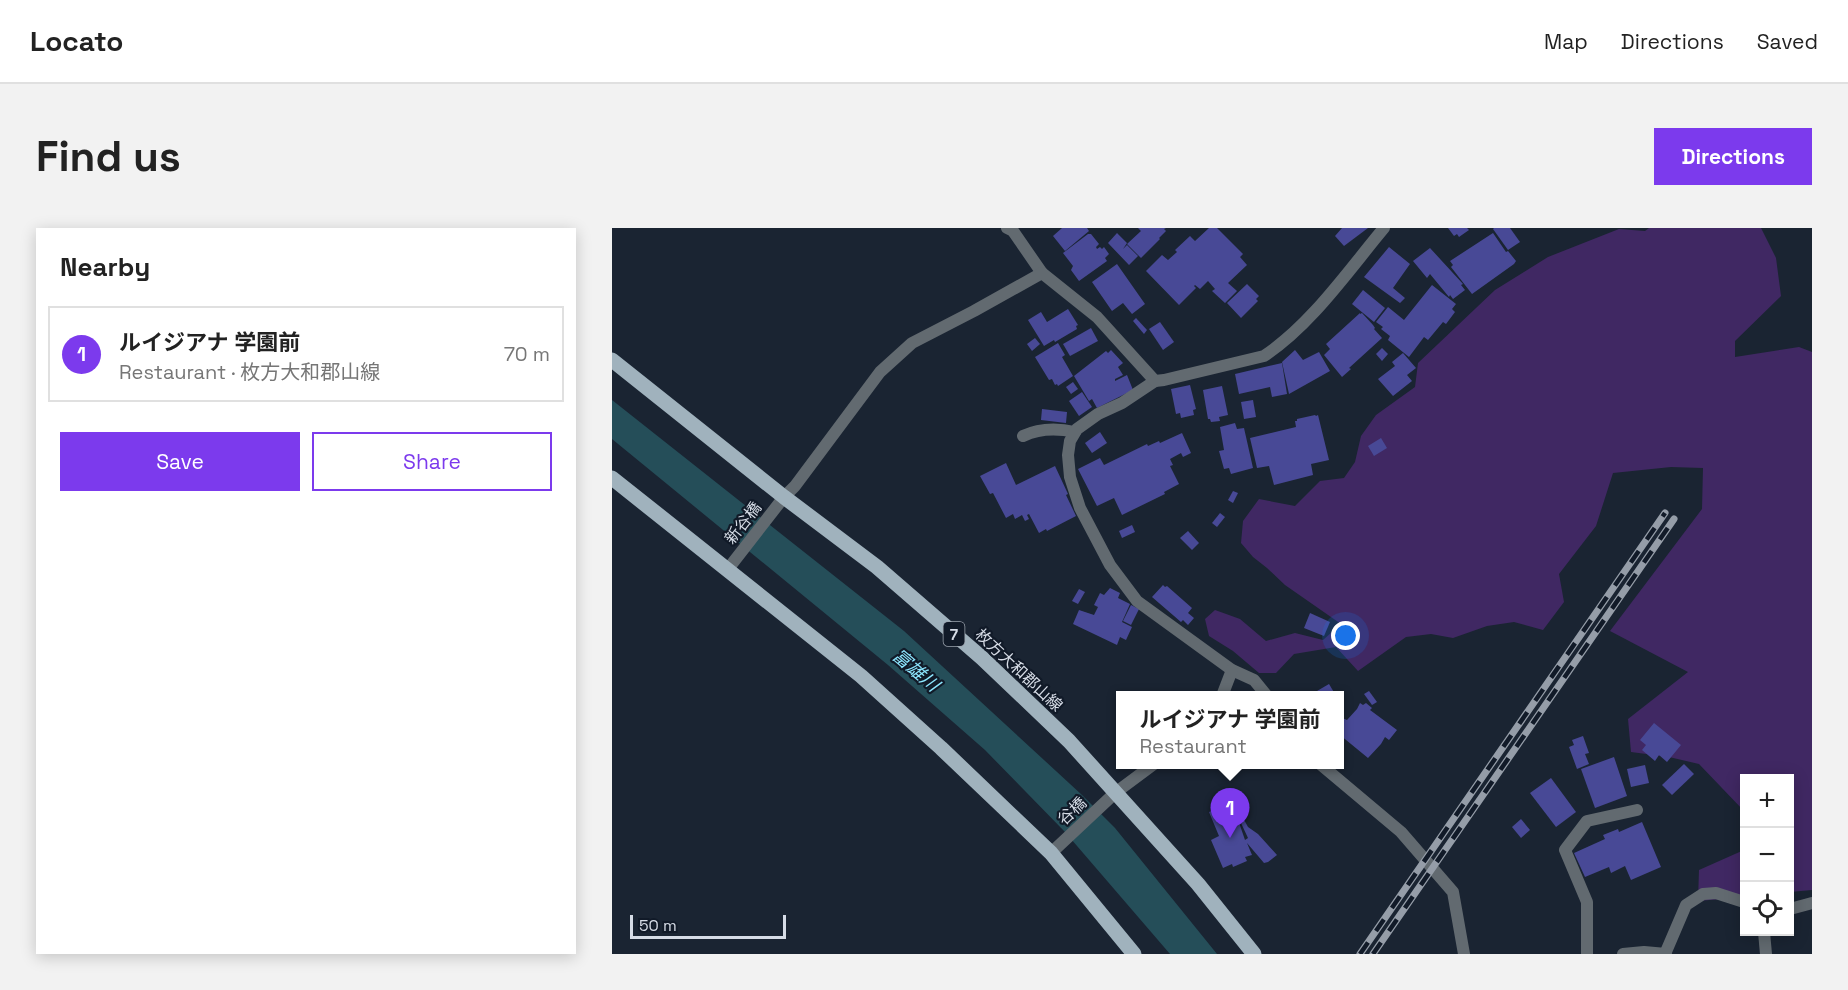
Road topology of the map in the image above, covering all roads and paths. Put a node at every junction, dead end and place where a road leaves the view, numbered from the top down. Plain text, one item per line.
1 (1384, 228) edge
2 (1012, 229) edge
3 (1042, 273) junction
4 (612, 360) edge
5 (1155, 381) junction
6 (1075, 432) junction
7 (1023, 436) dead end
8 (612, 478) edge
9 (784, 497) junction
10 (728, 569) junction
11 (1232, 670) junction
12 (1224, 691) edge
13 (1263, 691) edge
14 (1148, 769) edge
15 (1325, 769) edge
16 (1115, 793) junction
17 (1637, 810) dead end
18 (1051, 853) junction
19 (1740, 901) edge
20 (1812, 903) edge
21 (1794, 908) edge
22 (1764, 936) edge
23 (1134, 954) edge
24 (1254, 954) edge
25 (1464, 954) edge
26 (1587, 954) edge
27 (1623, 954) edge
28 (1666, 954) edge
29 (1766, 954) edge

1 - 5 street
2 - 3 street
3 - 5 street
3 - 9 street, 新谷橋
4 - 9 main road, 枚方大和郡山線 / 7
5 - 6 street
6 - 7 street
6 - 11 street
8 - 10 main road
9 - 10 street, 新谷橋
9 - 16 main road, 枚方大和郡山線 / 7
10 - 18 main road
11 - 12 street
11 - 13 street
14 - 16 street, 谷橋
15 - 25 street
16 - 18 street, 谷橋
16 - 24 main road, 枚方大和郡山線 / 7
17 - 26 street
18 - 23 main road
19 - 28 street
20 - 21 street
22 - 29 street
27 - 28 street

